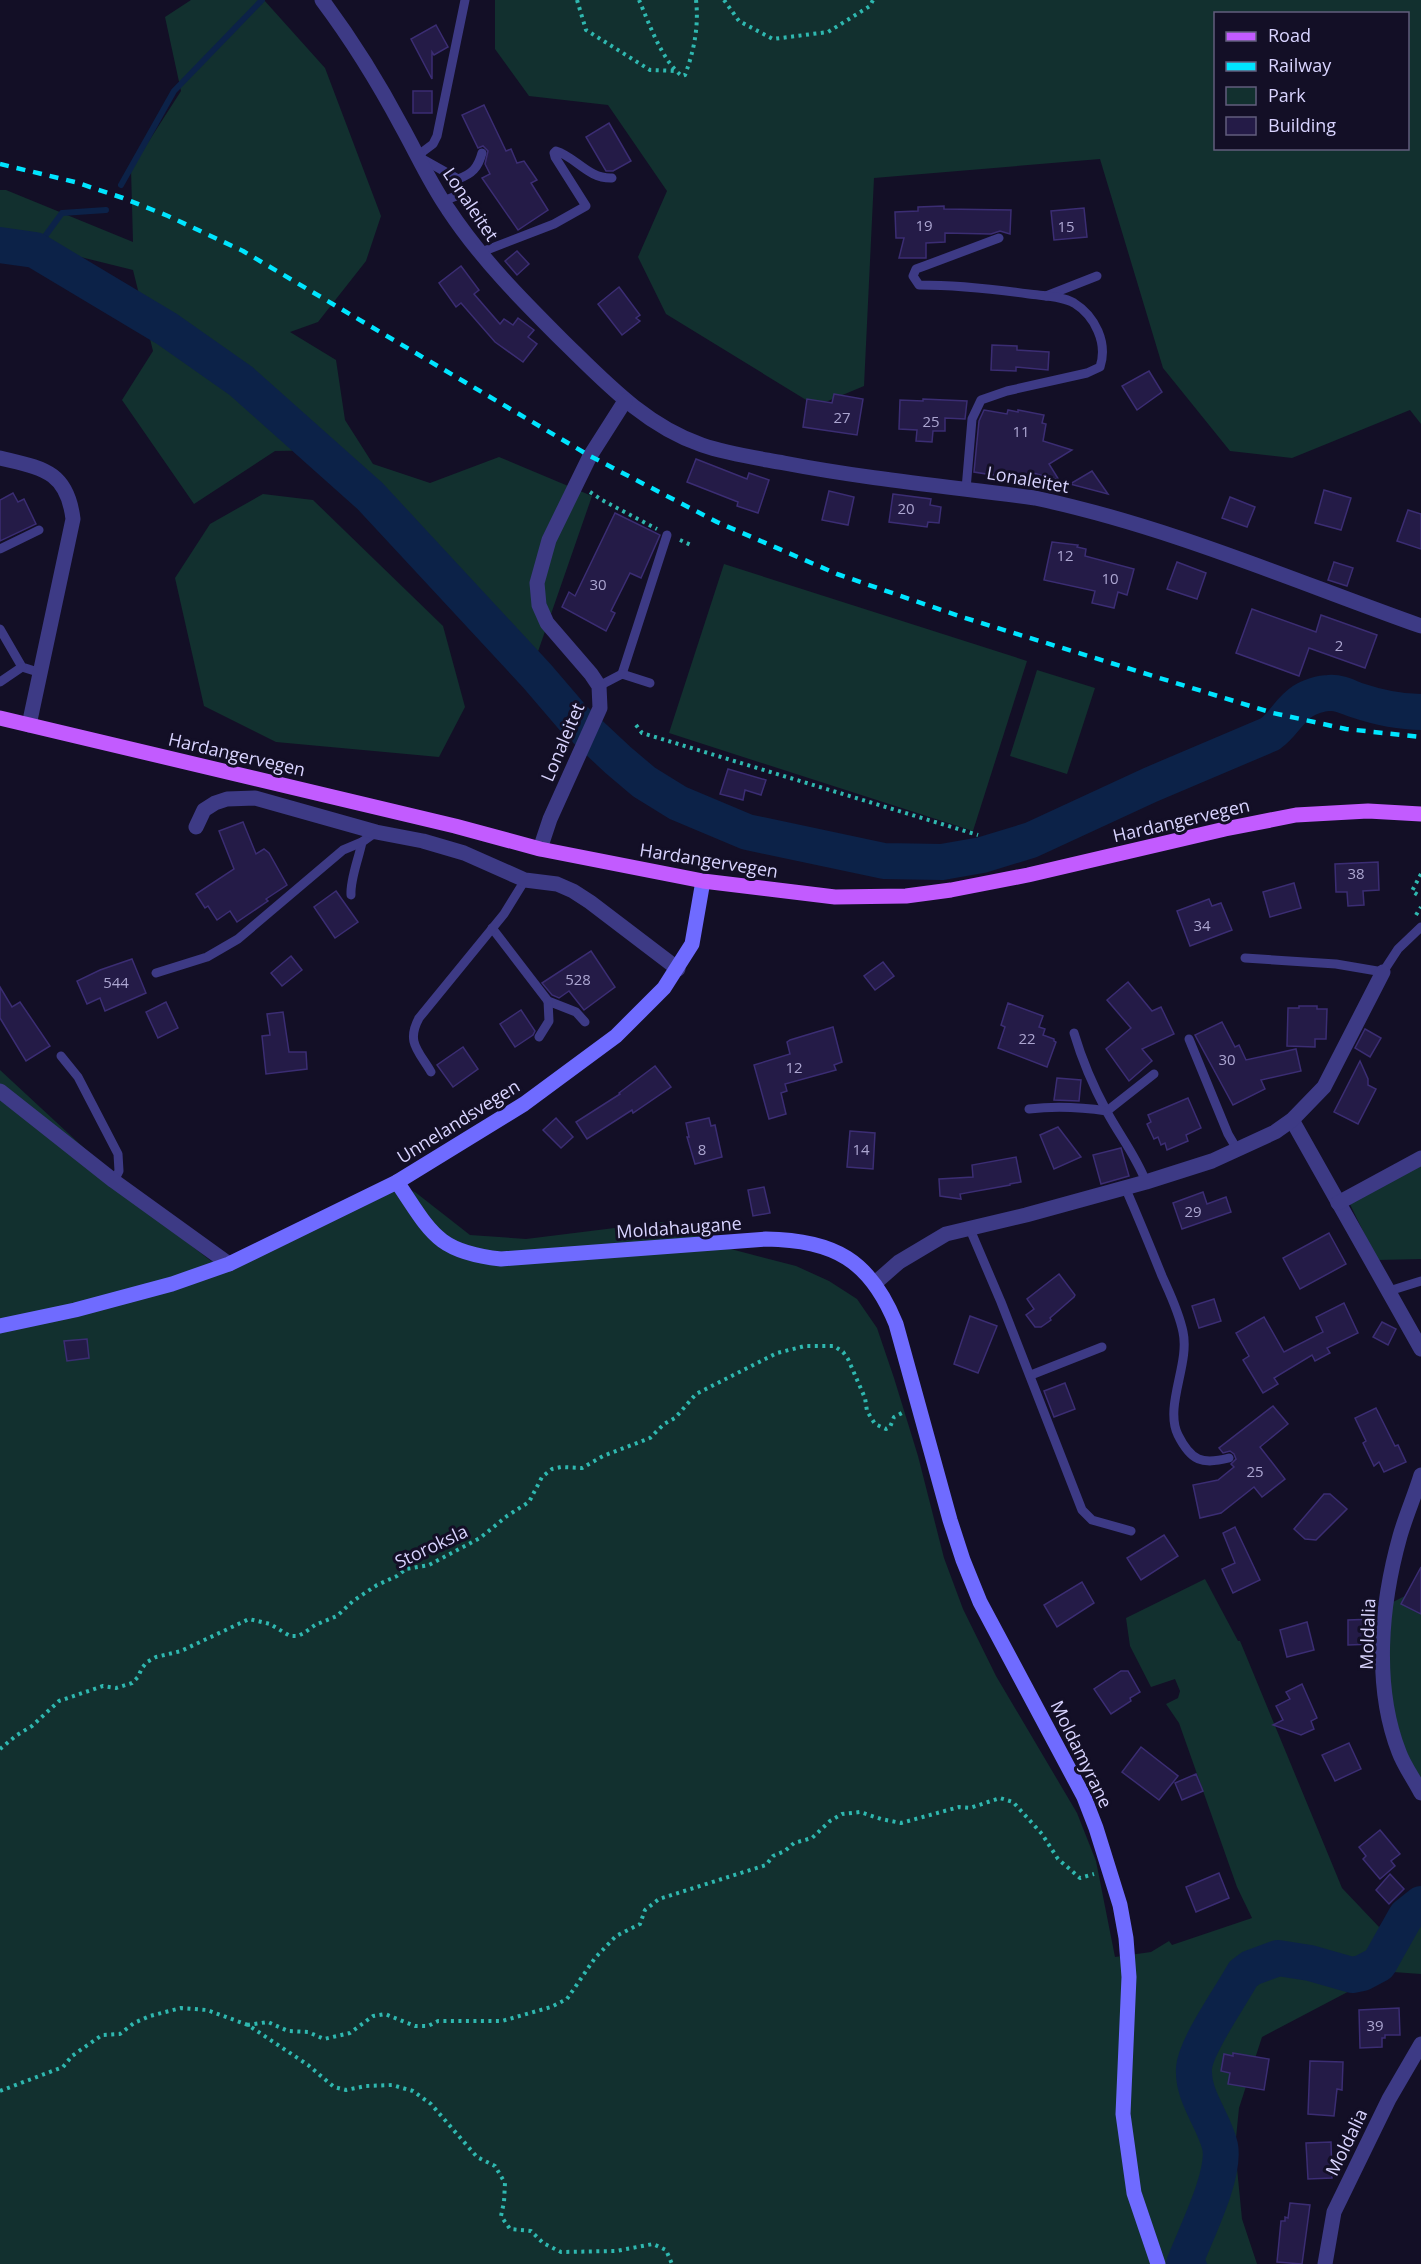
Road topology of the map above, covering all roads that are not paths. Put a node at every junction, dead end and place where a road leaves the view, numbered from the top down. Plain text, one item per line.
1 (322, 0) edge
2 (465, 0) edge
3 (483, 153) dead end
4 (417, 156) junction
5 (612, 178) dead end
6 (459, 195) dead end
7 (443, 201) junction
8 (999, 238) dead end
9 (479, 253) junction
10 (1097, 276) dead end
11 (1046, 296) junction
12 (625, 401) junction
13 (0, 458) edge
14 (966, 489) junction
15 (39, 530) dead end
16 (667, 535) road end
17 (0, 549) edge
18 (1421, 626) edge
19 (0, 629) edge
20 (22, 667) junction
21 (41, 674) junction
22 (622, 674) junction
23 (0, 682) edge
24 (650, 683) dead end
25 (599, 686) junction
26 (0, 718) edge
27 (29, 725) junction
28 (1421, 814) edge
29 (196, 827) dead end
30 (376, 832) junction
31 (362, 842) junction
32 (540, 849) junction
33 (525, 880) junction
34 (703, 881) junction
35 (351, 895) dead end
36 (1421, 927) edge
37 (492, 928) junction
38 (1245, 958) dead end
39 (678, 969) junction
40 (1383, 972) junction
41 (156, 973) dead end
42 (548, 1001) junction
43 (585, 1022) dead end
44 (1074, 1033) dead end
45 (539, 1037) dead end
46 (1189, 1039) dead end
47 (61, 1056) dead end
48 (431, 1072) dead end
49 (1154, 1074) dead end
50 (0, 1091) edge
51 (1029, 1109) dead end
52 (1107, 1111) junction
53 (1292, 1120) junction
54 (1238, 1151) junction
55 (1421, 1158) edge
56 (114, 1181) junction
57 (397, 1182) junction
58 (1146, 1182) junction
59 (1125, 1187) junction
60 (1338, 1203) junction
61 (969, 1227) junction
62 (229, 1264) junction
63 (1421, 1281) edge
64 (875, 1283) junction
65 (1389, 1292) junction
66 (0, 1326) edge
67 (1102, 1347) dead end
68 (1421, 1349) edge
69 (1031, 1375) junction
70 (1229, 1458) dead end
71 (1421, 1475) edge
72 (1131, 1531) dead end
73 (1421, 1792) edge
74 (1421, 2044) edge
75 (1158, 2264) edge
76 (1325, 2264) edge

1 - 4 street, Lonaleitet
2 - 4 lane
3 - 4 lane
4 - 7 street, Lonaleitet
5 - 9 lane
6 - 7 lane
7 - 9 street, Lonaleitet
8 - 11 lane
9 - 12 street, Lonaleitet
10 - 11 lane
11 - 14 lane
12 - 14 street, Lonaleitet
12 - 25 street, Lonaleitet
13 - 21 street
14 - 18 street, Lonaleitet
15 - 17 lane
16 - 22 lane
19 - 20 lane
20 - 21 lane
20 - 23 lane
21 - 27 street
22 - 24 lane
22 - 25 lane
25 - 32 street, Lonaleitet
26 - 27 main road, Hardangervegen
27 - 32 main road, Hardangervegen
28 - 34 main road, Hardangervegen
29 - 30 street
30 - 31 lane
30 - 33 street
31 - 35 lane
31 - 41 lane
32 - 34 main road, Hardangervegen
33 - 37 lane
33 - 39 street
34 - 39 street, Unnelandsvegen
36 - 40 lane
37 - 42 lane
37 - 48 lane
38 - 40 lane
39 - 57 street, Unnelandsvegen
40 - 53 street
42 - 43 lane
42 - 45 lane
44 - 52 lane
46 - 54 lane
47 - 56 lane
49 - 52 lane
50 - 56 street
51 - 52 lane
52 - 58 lane
53 - 54 street
53 - 60 street
54 - 58 street
55 - 60 street
56 - 62 street
57 - 62 street, Unnelandsvegen
57 - 64 street, Moldahaugane
58 - 59 street
59 - 61 street
59 - 70 lane
60 - 65 street
61 - 64 street
61 - 69 lane
62 - 66 street, Unnelandsvegen
63 - 65 lane
64 - 75 street, Moldamyrane
65 - 68 street
67 - 69 lane
69 - 72 lane
71 - 73 street, Moldalia
74 - 76 street, Moldalia

